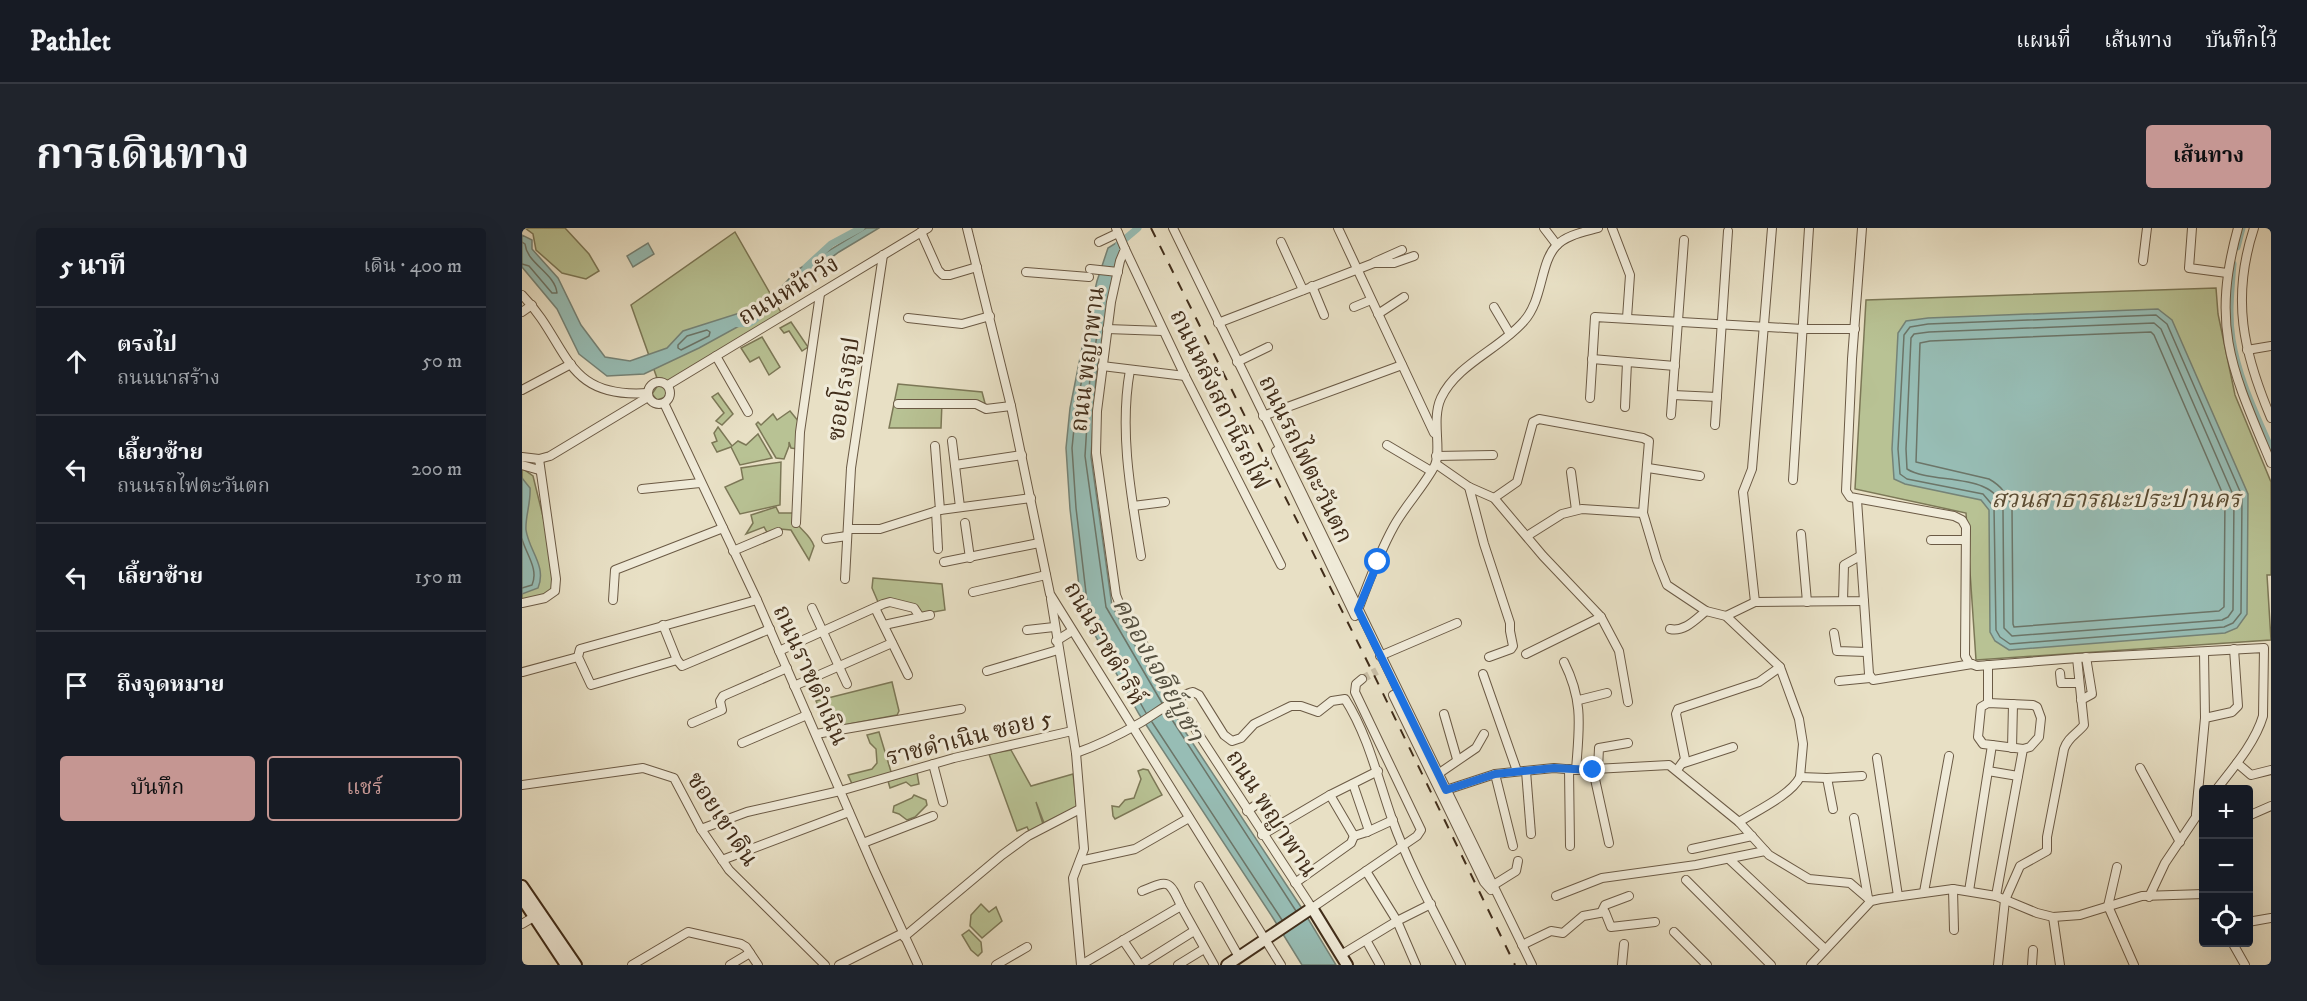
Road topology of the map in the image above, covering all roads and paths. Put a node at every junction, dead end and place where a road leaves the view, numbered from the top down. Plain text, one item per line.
1 (967, 228) edge
2 (1173, 228) edge
3 (1544, 228) edge
4 (1598, 228) edge
5 (1612, 228) edge
6 (1772, 228) edge
7 (1809, 228) edge
8 (1862, 228) edge
9 (2147, 228) edge
10 (2192, 228) edge
11 (2238, 228) edge
12 (2254, 228) edge
13 (1339, 229) edge
14 (925, 230) edge
15 (1728, 231) dead end
16 (1117, 232) edge
17 (1683, 240) dead end
18 (1099, 242) dead end
19 (1281, 242) dead end
20 (1557, 245) junction
21 (1125, 248) junction
22 (1402, 250) dead end
23 (884, 255) junction
24 (1414, 256) dead end
25 (2143, 261) dead end
26 (1374, 263) junction
27 (977, 267) junction
28 (1356, 269) junction
29 (1115, 271) junction
30 (1026, 272) dead end
31 (2227, 273) junction
32 (1312, 286) junction
33 (1303, 290) junction
34 (820, 294) junction
35 (522, 295) edge
36 (1404, 297) dead end
37 (1371, 300) junction
38 (532, 305) junction
39 (1354, 307) dead end
40 (1494, 307) dead end
41 (522, 312) edge
42 (1378, 314) junction
43 (1324, 315) dead end
44 (990, 316) junction
45 (908, 318) dead end
46 (1627, 318) junction
47 (1678, 321) junction
48 (1218, 323) junction
49 (1722, 324) junction
50 (1765, 325) junction
51 (1107, 329) junction
52 (1802, 329) junction
53 (1855, 330) junction
54 (1163, 331) junction
55 (1510, 334) junction
56 (2271, 346) edge
57 (1268, 347) dead end
58 (2247, 350) junction
59 (716, 356) junction
60 (1592, 359) junction
61 (1237, 362) junction
62 (1627, 362) junction
63 (571, 364) junction
64 (1402, 365) junction
65 (1102, 366) junction
66 (1675, 366) junction
67 (1130, 370) junction
68 (1185, 376) junction
69 (668, 385) junction
70 (522, 390) edge
71 (648, 395) junction
72 (1673, 395) junction
73 (1716, 397) junction
74 (1590, 398) dead end
75 (664, 403) junction
76 (898, 404) dead end
77 (1011, 406) junction
78 (1625, 407) dead end
79 (748, 412) dead end
80 (1671, 415) dead end
81 (1263, 416) junction
82 (2271, 418) edge
83 (1714, 425) dead end
84 (1269, 427) junction
85 (1436, 438) junction
86 (952, 441) dead end
87 (1388, 445) dead end
88 (935, 446) dead end
89 (1022, 455) junction
90 (1493, 455) dead end
91 (522, 457) edge
92 (539, 459) junction
93 (1434, 463) junction
94 (2271, 463) edge
95 (522, 465) edge
96 (955, 465) junction
97 (1648, 468) junction
98 (539, 470) junction
99 (1571, 472) dead end
100 (1700, 476) dead end
101 (1793, 480) dead end
102 (700, 483) junction
103 (1469, 488) junction
104 (642, 489) dead end
105 (1031, 498) junction
106 (1494, 498) junction
107 (1857, 500) junction
108 (1165, 502) dead end
109 (1133, 506) junction
110 (960, 507) junction
111 (938, 510) junction
112 (1576, 510) junction
113 (1643, 513) junction
114 (796, 523) dead end
115 (965, 523) dead end
116 (723, 528) junction
117 (778, 532) dead end
118 (847, 532) junction
119 (1801, 534) dead end
120 (1527, 536) junction
121 (826, 539) dead end
122 (1931, 540) dead end
123 (1965, 540) junction
124 (1039, 543) junction
125 (938, 549) dead end
126 (733, 551) junction
127 (1141, 556) dead end
128 (1860, 556) junction
129 (970, 558) junction
130 (944, 562) dead end
131 (1281, 565) dead end
132 (1046, 575) junction
133 (845, 579) dead end
134 (973, 592) dead end
135 (1050, 594) junction
136 (613, 600) dead end
137 (757, 600) junction
138 (1843, 601) junction
139 (1864, 601) junction
140 (1755, 602) junction
141 (1807, 602) junction
142 (522, 603) edge
143 (812, 608) dead end
144 (875, 608) junction
145 (1358, 610) junction
146 (1706, 611) junction
147 (930, 615) dead end
148 (1726, 616) junction
149 (920, 617) junction
150 (1601, 617) junction
151 (1457, 623) dead end
152 (663, 625) junction
153 (884, 625) junction
154 (1054, 627) junction
155 (770, 629) junction
156 (1670, 629) dead end
157 (1027, 630) dead end
158 (824, 631) junction
159 (1072, 631) junction
160 (1834, 633) dead end
161 (1056, 640) junction
162 (892, 643) junction
163 (2234, 649) junction
164 (1058, 650) junction
165 (779, 651) junction
166 (2204, 651) junction
167 (1868, 652) junction
168 (1526, 654) dead end
169 (1380, 656) junction
170 (578, 657) junction
171 (1489, 657) dead end
172 (2081, 657) junction
173 (677, 660) junction
174 (1564, 662) dead end
175 (1971, 664) junction
176 (838, 665) junction
177 (1988, 665) junction
178 (1779, 667) junction
179 (787, 668) junction
180 (987, 671) dead end
181 (522, 672) edge
182 (2060, 673) dead end
183 (1483, 674) dead end
184 (908, 675) dead end
185 (1870, 678) junction
186 (1362, 679) dead end
187 (1839, 681) dead end
188 (2079, 683) junction
189 (847, 684) dead end
190 (794, 686) junction
191 (1607, 693) dead end
192 (1579, 700) junction
193 (2081, 700) junction
194 (1177, 701) junction
195 (1629, 702) dead end
196 (1988, 703) junction
197 (2013, 704) junction
198 (962, 709) dead end
199 (1444, 714) dead end
200 (807, 715) junction
201 (2205, 718) junction
202 (692, 723) dead end
203 (1132, 728) junction
204 (1072, 731) junction
205 (816, 734) junction
206 (1484, 734) dead end
207 (742, 743) dead end
208 (1628, 743) dead end
209 (1992, 745) junction
210 (1733, 747) dead end
211 (2012, 748) junction
212 (2023, 749) junction
213 (1076, 753) junction
214 (1949, 756) dead end
215 (1876, 758) dead end
216 (1457, 759) junction
217 (1684, 763) junction
218 (2237, 763) junction
219 (933, 764) junction
220 (2140, 768) dead end
221 (1595, 769) junction
222 (1572, 770) junction
223 (1677, 770) junction
224 (2271, 770) edge
225 (1378, 771) junction
226 (1521, 771) junction
227 (1988, 771) junction
228 (1438, 774) junction
229 (1495, 774) junction
230 (1862, 776) dead end
231 (2018, 776) junction
232 (1800, 777) junction
233 (1827, 778) junction
234 (1353, 784) junction
235 (522, 785) edge
236 (2219, 785) edge
237 (1446, 790) junction
238 (840, 791) junction
239 (1330, 795) junction
240 (1266, 798) dead end
241 (943, 802) dead end
242 (2271, 806) edge
243 (1080, 809) junction
244 (1833, 809) dead end
245 (1247, 811) junction
246 (2199, 811) edge
247 (849, 812) junction
248 (2196, 814) junction
249 (2253, 814) edge
250 (933, 816) dead end
251 (1189, 818) junction
252 (1854, 818) dead end
253 (1393, 820) junction
254 (1739, 822) junction
255 (701, 829) junction
256 (1367, 831) junction
257 (1531, 834) dead end
258 (1262, 835) junction
259 (1354, 836) junction
260 (1752, 836) junction
261 (2180, 842) junction
262 (863, 843) junction
263 (1609, 843) dead end
264 (1403, 845) junction
265 (1513, 846) dead end
266 (1570, 846) dead end
267 (1692, 849) dead end
268 (1765, 851) junction
269 (1729, 859) junction
270 (722, 860) junction
271 (1080, 861) junction
272 (1518, 861) dead end
273 (2117, 867) dead end
274 (1366, 871) junction
275 (1686, 880) dead end
276 (1294, 883) junction
277 (522, 886) edge
278 (1199, 886) dead end
279 (1492, 886) junction
280 (1953, 889) junction
281 (1142, 891) dead end
282 (1924, 891) junction
283 (1969, 891) junction
284 (2199, 894) edge
285 (1556, 896) dead end
286 (1629, 896) dead end
287 (1898, 896) junction
288 (1996, 896) junction
289 (2149, 897) junction
290 (522, 899) edge
291 (1498, 899) junction
292 (1869, 900) junction
293 (2005, 900) junction
294 (1431, 904) junction
295 (1181, 906) junction
296 (2108, 906) junction
297 (1309, 910) junction
298 (1602, 911) junction
299 (537, 914) junction
300 (2054, 917) junction
301 (2271, 918) edge
302 (1397, 921) junction
303 (2253, 921) edge
304 (1655, 922) dead end
305 (522, 924) edge
306 (1954, 930) dead end
307 (1194, 931) junction
308 (1674, 932) dead end
309 (904, 935) junction
310 (1266, 939) junction
311 (1123, 940) junction
312 (1366, 940) junction
313 (1624, 944) dead end
314 (1522, 945) junction
315 (1027, 947) dead end
316 (2235, 947) edge
317 (1204, 949) junction
318 (1825, 949) junction
319 (2033, 950) dead end
320 (750, 952) junction
321 (1239, 957) junction
322 (1344, 960) edge
323 (566, 965) edge
324 (576, 965) edge
325 (632, 965) edge
326 (730, 965) edge
327 (758, 965) edge
328 (825, 965) edge
329 (839, 965) edge
330 (918, 965) edge
331 (996, 965) edge
332 (1081, 965) edge
333 (1140, 965) edge
334 (1178, 965) edge
335 (1214, 965) edge
336 (1227, 965) edge
337 (1281, 965) edge
338 (1380, 965) edge
339 (1416, 965) edge
340 (1461, 965) edge
341 (1532, 965) edge
342 (1622, 965) edge
343 (1707, 965) edge
344 (1771, 965) edge
345 (1811, 965) edge
346 (1998, 965) edge
347 (2032, 965) edge
348 (2060, 965) edge
349 (2134, 965) edge
350 (2245, 965) edge

1 - 27 street, ถนนราชดำริห์
2 - 48 street, ถนนรถไฟตะวันตก
3 - 20 street
4 - 20 street
5 - 46 street
6 - 50 street
7 - 52 street
8 - 53 street
9 - 25 street
10 - 31 street
11 - 31 street
12 - 58 street
13 - 28 street
14 - 23 street, ถนนหน้าวัง
14 - 27 street
15 - 49 street
16 - 18 street
16 - 21 street
17 - 47 street
19 - 33 street
20 - 55 street
21 - 29 street, ถนน พญาพาน
21 - 54 street, ถนนหลังสถานีรถไฟ
22 - 26 street
23 - 34 street, ถนนหน้าวัง
23 - 118 street, ซอยโรงธูป
24 - 26 street
26 - 28 street
27 - 44 street, ถนนราชดำริห์
28 - 32 street
28 - 37 street
29 - 30 street
29 - 51 street, ถนน พญาพาน
31 - 94 street
32 - 33 street
32 - 43 street
33 - 48 street
34 - 59 street, ถนนหน้าวัง
34 - 114 street
35 - 38 street
36 - 42 street
37 - 39 street
37 - 42 street
38 - 41 street
38 - 63 street
40 - 55 street
42 - 64 street
44 - 45 street
44 - 77 street, ถนนราชดำริห์
46 - 47 street
46 - 60 street
47 - 49 street
47 - 66 street
48 - 61 street, ถนนรถไฟตะวันตก
49 - 50 street
49 - 73 street
50 - 52 street
50 - 140 street
51 - 54 street
51 - 65 street, ถนน พญาพาน
52 - 53 street
52 - 101 street
53 - 107 street
54 - 68 street, ถนนหลังสถานีรถไฟ
55 - 85 street
56 - 58 street
57 - 61 street
58 - 82 street
59 - 69 street, ถนนหน้าวัง
59 - 79 street
60 - 62 street
60 - 74 street
61 - 81 street, ถนนรถไฟตะวันตก
62 - 66 street
62 - 78 street
63 - 70 street
63 - 71 street
64 - 81 street
64 - 85 street
65 - 67 street
65 - 194 street, ถนน พญาพาน
66 - 72 street
67 - 68 street
67 - 109 street
68 - 131 street, ถนนหลังสถานีรถไฟ
69 - 71 street, ถนนหน้าวัง
69 - 75 street
71 - 75 street
71 - 92 street, ถนนหน้าวัง
72 - 73 street
72 - 80 street
73 - 83 street
75 - 102 street, ถนนราชดำเนิน
76 - 77 street
77 - 89 street, ถนนราชดำริห์
81 - 84 street, ถนนรถไฟตะวันตก
84 - 145 street, ถนนรถไฟตะวันตก
84 - 291 street
85 - 93 street
86 - 96 street
87 - 93 street
88 - 111 street
89 - 96 street
89 - 105 street, ถนนราชดำริห์
90 - 93 street
91 - 92 street
92 - 98 street
93 - 103 street
93 - 145 street
95 - 98 street
96 - 110 street
97 - 100 street
97 - 106 street
97 - 113 street
98 - 142 street
99 - 112 street
102 - 104 street
102 - 116 street, ถนนราชดำเนิน
103 - 106 street
103 - 171 street
105 - 110 street
105 - 124 street, ถนนราชดำริห์
106 - 120 street
107 - 123 street
107 - 128 street
108 - 109 street
109 - 127 street
110 - 111 street
111 - 118 street
111 - 125 street
112 - 113 street
112 - 120 street
113 - 146 street
115 - 129 street
116 - 126 street, ถนนราชดำเนิน
116 - 136 street
117 - 126 street
118 - 121 street
118 - 133 street, ซอยโรงธูป
119 - 141 street
120 - 150 street
122 - 123 street
123 - 175 street
124 - 129 street
124 - 132 street, ถนนราชดำริห์
126 - 137 street, ถนนราชดำเนิน
128 - 138 street
128 - 139 street
129 - 130 street
132 - 134 street
132 - 135 street, ถนนราชดำริห์
135 - 154 street
135 - 159 street, ถนนราชดำริห์
137 - 152 street
137 - 155 street, ถนนราชดำเนิน
138 - 139 street
138 - 141 street
139 - 167 street
140 - 141 street
140 - 148 street
143 - 158 street
144 - 149 street
144 - 153 street
144 - 158 street
145 - 169 street, ถนนรถไฟตะวันตก
146 - 148 street
146 - 156 street
147 - 149 street
148 - 178 street
149 - 153 street
150 - 168 street
150 - 195 street
151 - 169 street
152 - 170 street
152 - 173 street
153 - 162 street
154 - 157 street
154 - 161 street
155 - 165 street, ถนนราชดำเนิน
155 - 173 street
158 - 165 street
158 - 176 street
159 - 161 street
159 - 203 street, ถนนราชดำริห์
160 - 167 street
161 - 164 street
162 - 176 street
162 - 184 street
163 - 166 street
163 - 201 street
163 - 218 street
164 - 180 street
164 - 204 street
165 - 179 street, ถนนราชดำเนิน
166 - 172 street
166 - 201 street
167 - 185 street
169 - 228 street, ถนนรถไฟตะวันตก
170 - 173 street
170 - 181 street
172 - 177 street
172 - 188 street
172 - 193 street
174 - 192 street
175 - 177 street
175 - 185 street
176 - 189 street
176 - 190 street
177 - 196 street
178 - 217 street
178 - 232 street
179 - 190 street, ถนนราชดำเนิน
179 - 202 street
182 - 188 street
183 - 226 street
185 - 187 street
186 - 264 street
188 - 193 street
190 - 200 street, ถนนราชดำเนิน
191 - 192 street
192 - 222 street
193 - 293 street
194 - 203 street
194 - 225 street
194 - 245 street, ถนน พญาพาน
196 - 197 street
196 - 209 street
197 - 211 street
197 - 212 street
198 - 205 street
199 - 216 street
200 - 205 street, ถนนราชดำเนิน
200 - 207 street
201 - 248 street
203 - 213 street
203 - 251 street, ถนนราชดำริห์
204 - 213 street
204 - 219 street, ราชดำเนิน ซอย 5
205 - 238 street, ถนนราชดำเนิน
206 - 216 street
208 - 221 street
209 - 211 street
209 - 227 street
210 - 217 street
211 - 212 street
212 - 231 street
213 - 243 street
214 - 282 street
215 - 287 street
216 - 228 street
217 - 223 street
218 - 224 street
218 - 236 street
219 - 238 street, ราชดำเนิน ซอย 5
219 - 241 street
220 - 261 street
221 - 222 street
221 - 223 street
221 - 263 street
222 - 226 street
222 - 266 street
223 - 254 street
225 - 234 street
225 - 253 street
226 - 229 street
226 - 257 street
227 - 231 street
227 - 283 street
228 - 237 street, ถนนรถไฟตะวันตก
229 - 237 street
229 - 265 street
230 - 233 street
231 - 288 street
232 - 233 street
232 - 254 street
233 - 244 street
234 - 239 street
234 - 256 street
235 - 255 street, ซอยเขาดิน
237 - 279 street, ถนนรถไฟตะวันตก
238 - 247 street, ถนนราชดำเนิน
238 - 255 street, ราชดำเนิน ซอย 5
239 - 258 street
239 - 259 street
240 - 245 street
242 - 249 street
243 - 271 street
243 - 309 street
245 - 258 street, ถนน พญาพาน
246 - 248 street
247 - 262 street, ถนนราชดำเนิน
247 - 270 street
248 - 261 street
250 - 262 street
251 - 271 street
251 - 310 street, ถนนราชดำริห์
252 - 292 street
253 - 256 street
253 - 264 street
254 - 260 street
255 - 270 street, ซอยเขาดิน
256 - 259 street
258 - 276 street, ถนน พญาพาน
259 - 276 street
260 - 267 street
260 - 268 street
261 - 289 street
262 - 309 street, ถนนราชดำเนิน
264 - 274 street
264 - 294 street
268 - 269 street
268 - 292 street
269 - 285 street
269 - 318 street
270 - 328 street, ซอยเขาดิน
271 - 332 street
272 - 279 street
273 - 296 street
274 - 297 street
274 - 302 street
275 - 344 street
276 - 297 street, ถนน พญาพาน
277 - 299 main road
278 - 321 street
279 - 291 street, ถนนรถไฟตะวันตก
280 - 282 street
280 - 283 street
280 - 306 street
281 - 295 street
282 - 287 street
283 - 288 street
284 - 289 street
286 - 298 street
287 - 292 street
288 - 293 street
289 - 296 street
290 - 299 main road
291 - 314 street, ถนนรถไฟตะวันตก
292 - 318 street
293 - 300 street
293 - 346 street
294 - 302 street
294 - 340 street
295 - 307 street
295 - 311 street
296 - 300 street
296 - 349 street
297 - 310 main road
297 - 322 main road
298 - 304 street
298 - 314 street
299 - 305 street
299 - 323 main road
299 - 324 main road
300 - 348 street
301 - 303 street
302 - 312 street
302 - 339 street
307 - 317 street
307 - 333 street
308 - 343 street
309 - 329 street
309 - 330 street, ถนนราชดำเนิน
310 - 321 main road
310 - 337 street, ถนนราชดำริห์
311 - 332 street
311 - 333 street
312 - 322 street
312 - 338 street
313 - 342 street
314 - 341 street, ถนนรถไฟตะวันตก
315 - 331 street
316 - 350 street
317 - 334 street
317 - 335 street
318 - 345 street
319 - 347 street
320 - 325 street
320 - 326 street
320 - 327 street
321 - 336 main road

